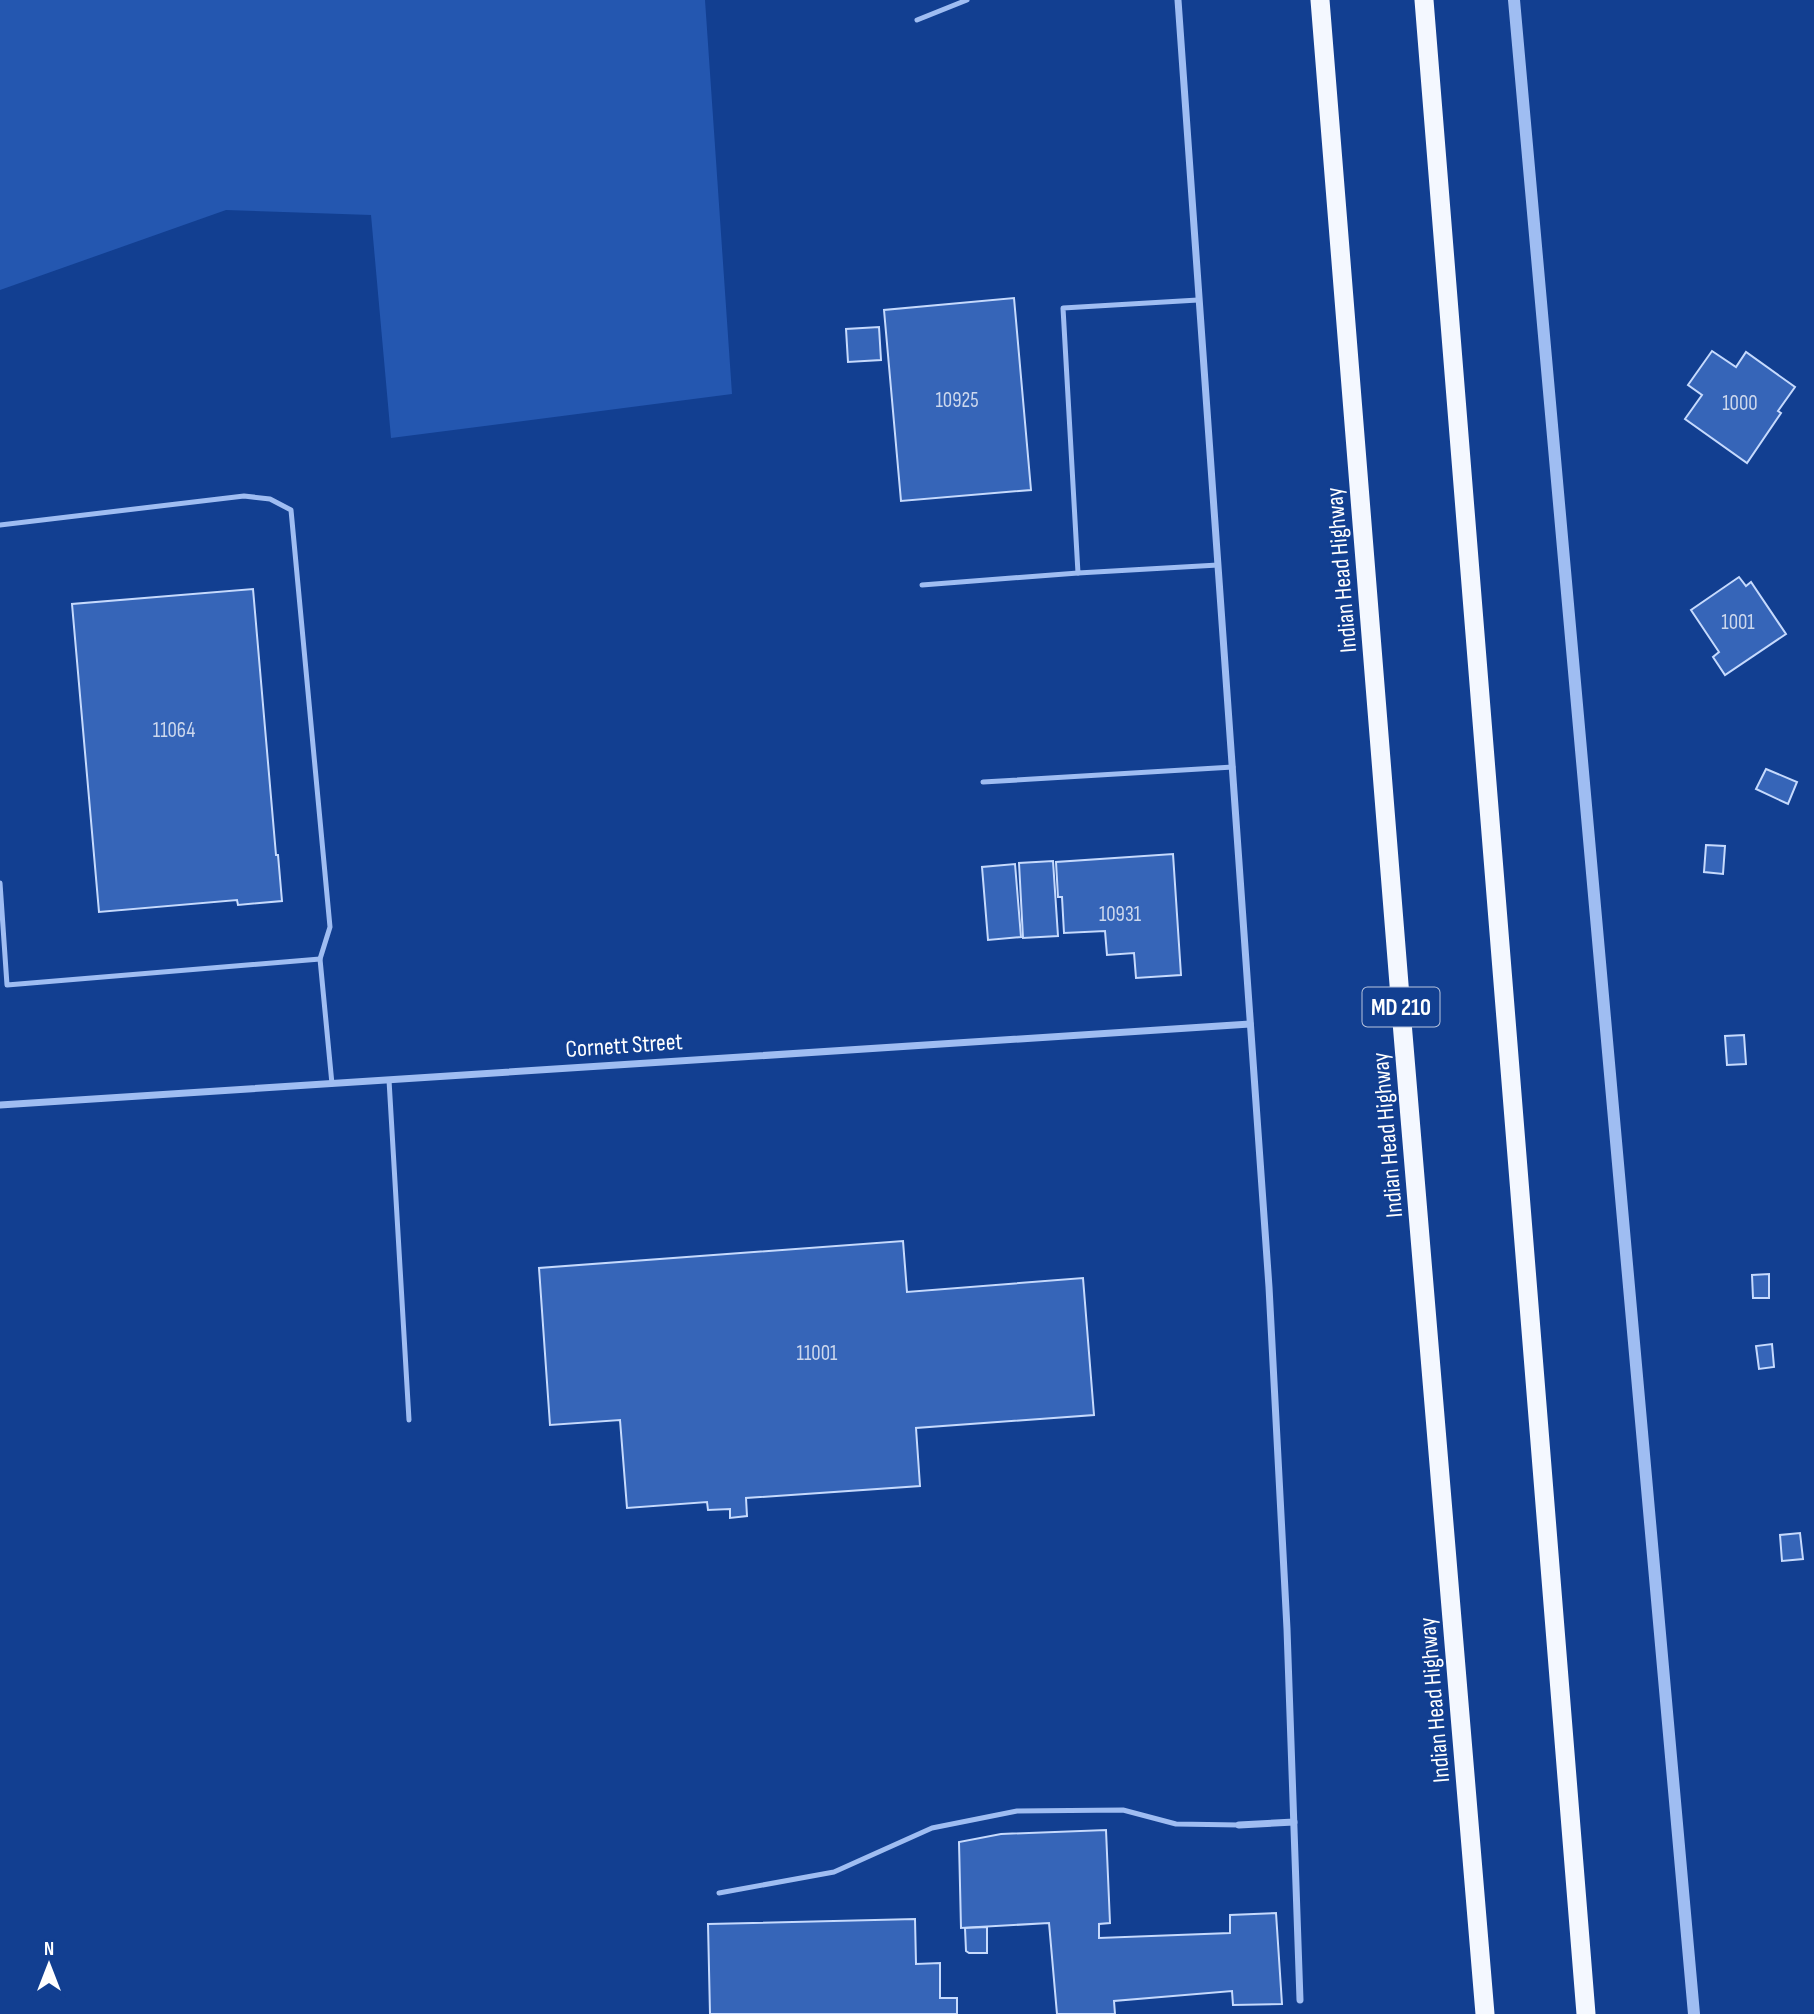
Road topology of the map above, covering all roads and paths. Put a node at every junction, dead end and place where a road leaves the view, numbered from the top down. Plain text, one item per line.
1 (967, 0) edge
2 (1178, 0) edge
3 (1320, 0) edge
4 (1424, 0) edge
5 (1514, 0) edge
6 (916, 20) dead end
7 (1198, 300) junction
8 (0, 525) edge
9 (1218, 565) junction
10 (1079, 573) junction
11 (922, 585) dead end
12 (1233, 766) junction
13 (983, 782) dead end
14 (0, 883) edge
15 (320, 959) junction
16 (7, 985) junction
17 (0, 986) edge
18 (1250, 1024) junction
19 (389, 1080) junction
20 (332, 1084) junction
21 (0, 1105) edge
22 (409, 1420) dead end
23 (1294, 1822) junction
24 (1239, 1825) joint
25 (719, 1893) dead end
26 (1300, 2000) dead end
27 (1485, 2014) edge
28 (1586, 2014) edge
29 (1694, 2014) edge

1 - 6 lane
2 - 7 street
3 - 27 highway, Indian Head Highway / MD 210
4 - 28 highway
5 - 29 street
7 - 9 street
7 - 10 lane
8 - 15 lane
9 - 10 lane
9 - 12 street
10 - 11 lane
12 - 13 lane
12 - 18 street
14 - 16 lane
15 - 16 lane
15 - 20 lane
16 - 17 lane
18 - 19 street, Cornett Street
18 - 23 street
19 - 20 street, Cornett Street
19 - 22 lane
20 - 21 street, Cornett Street
23 - 24 street
23 - 26 street
24 - 25 lane

